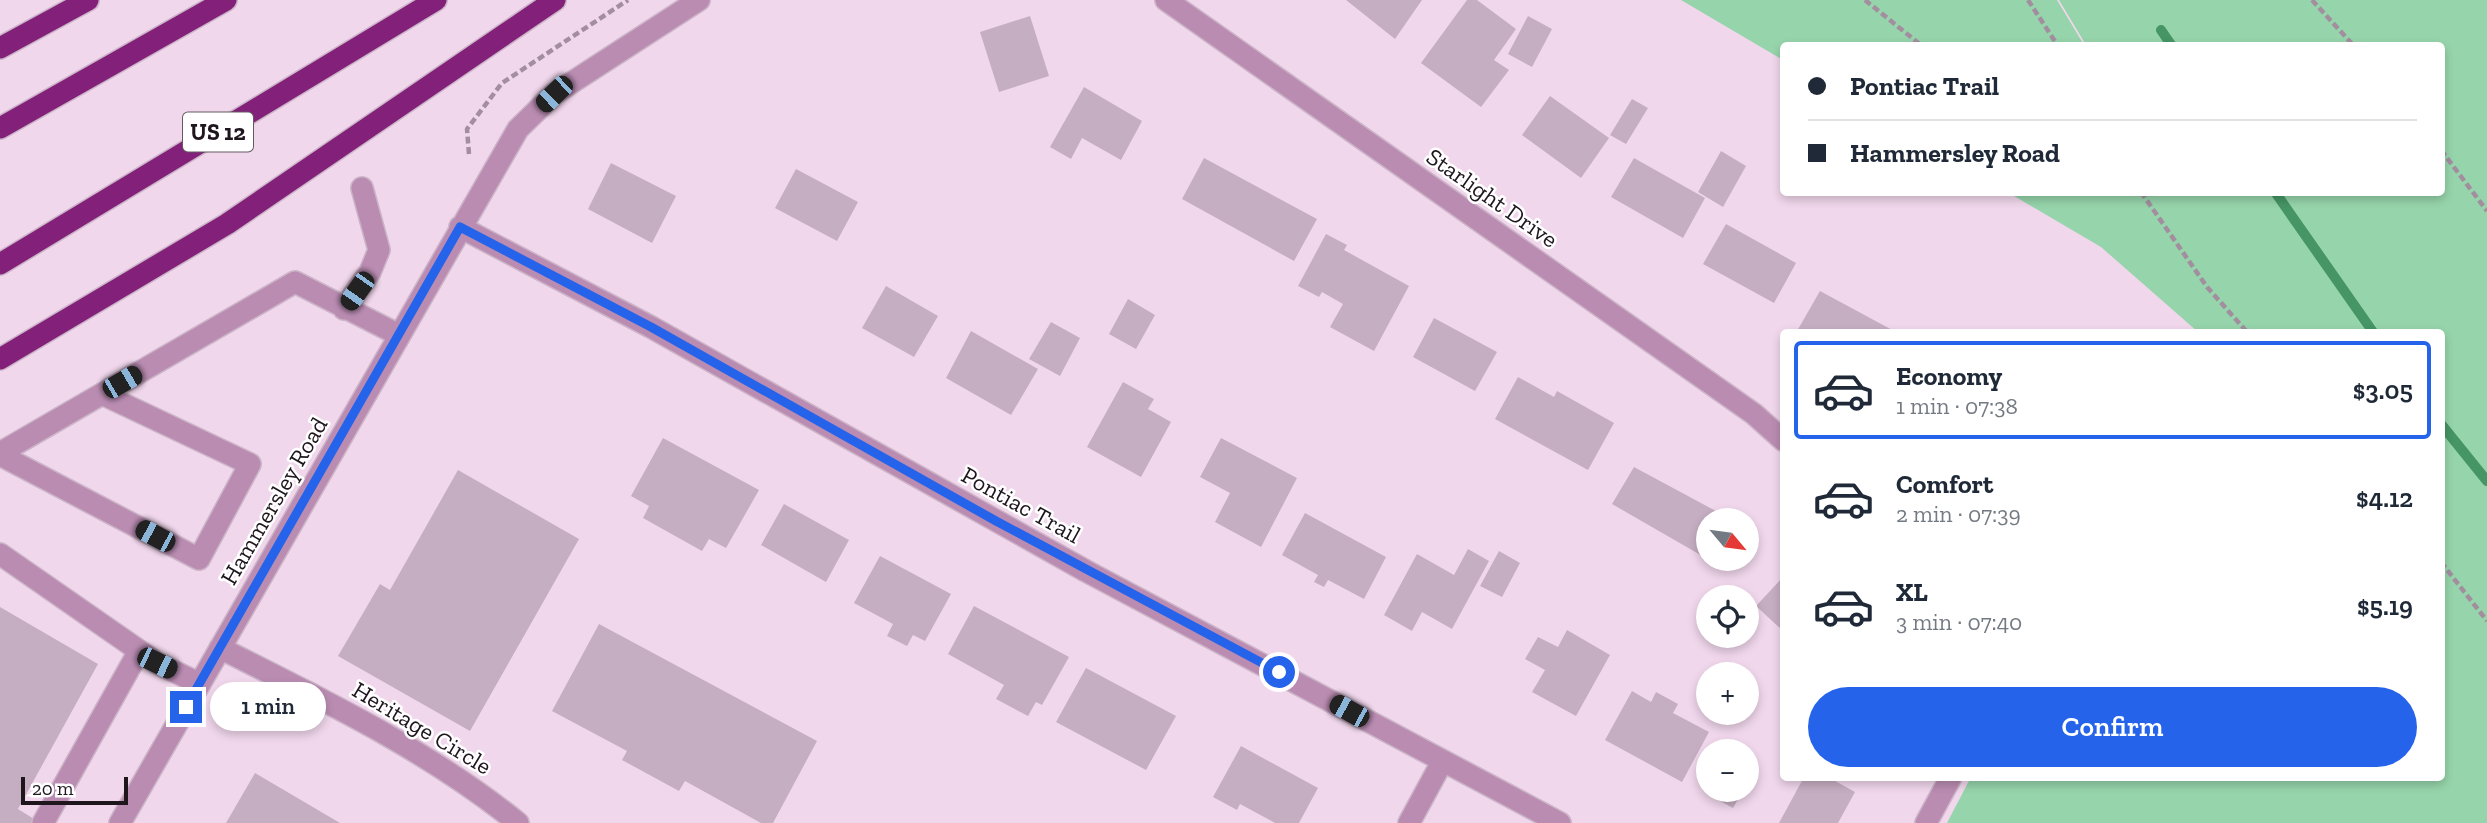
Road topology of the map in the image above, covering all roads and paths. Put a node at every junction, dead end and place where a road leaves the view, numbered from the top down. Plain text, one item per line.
1 (88, 0) edge
2 (226, 0) edge
3 (436, 0) edge
4 (555, 0) edge
5 (699, 0) edge
6 (1866, 0) edge
7 (2028, 0) edge
8 (2312, 0) edge
9 (1167, 1) edge
10 (1917, 42) edge
11 (2055, 42) edge
12 (2350, 42) edge
13 (0, 48) edge
14 (0, 128) edge
15 (2445, 155) edge
16 (362, 188) dead end
17 (2144, 196) edge
18 (2487, 211) edge
19 (460, 227) junction
20 (0, 264) edge
21 (344, 309) junction
22 (2244, 329) edge
23 (399, 335) junction
24 (0, 359) edge
25 (102, 394) junction
26 (1780, 437) edge
27 (0, 454) edge
28 (0, 554) edge
29 (2445, 567) edge
30 (2487, 621) edge
31 (220, 648) junction
32 (139, 650) junction
33 (200, 684) junction
34 (1442, 762) junction
35 (1949, 781) edge
36 (43, 823) edge
37 (120, 823) edge
38 (518, 823) edge
39 (1409, 823) edge
40 (1560, 823) edge
41 (1926, 823) edge

1 - 13 highway
2 - 14 highway
3 - 20 highway, US 12
4 - 24 highway
5 - 19 street, Hammersley Road
6 - 10 path
7 - 11 path
8 - 12 path
9 - 26 street, Starlight Drive
15 - 18 path
16 - 21 street
17 - 22 path
19 - 23 street, Hammersley Road
19 - 34 street, Pontiac Trail
21 - 23 street
21 - 25 street
23 - 31 street, Hammersley Road
25 - 27 street
25 - 27 street
28 - 32 street
29 - 30 path
31 - 33 street, Hammersley Road
31 - 38 street, Heritage Circle
32 - 33 street
32 - 36 street
33 - 37 street, Hammersley Road
34 - 39 street
34 - 40 street, Pontiac Trail
35 - 41 street

